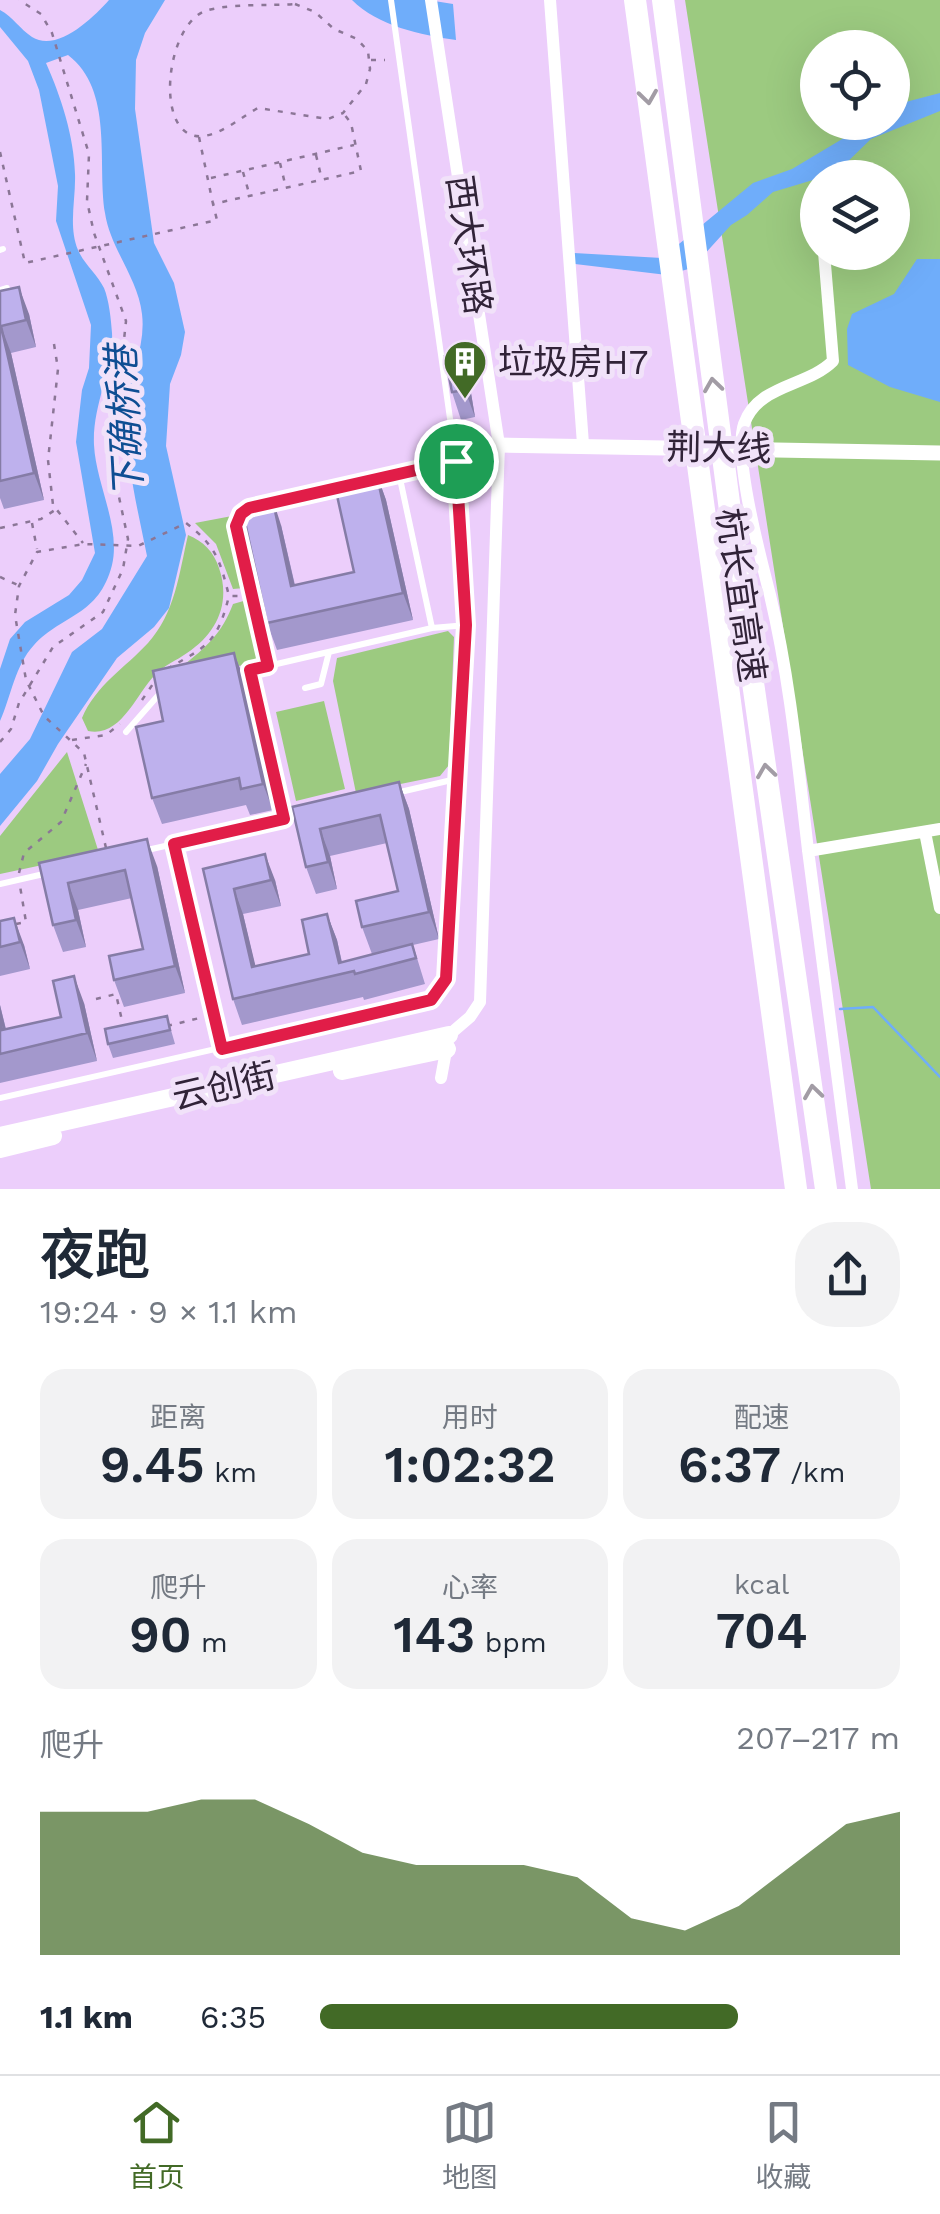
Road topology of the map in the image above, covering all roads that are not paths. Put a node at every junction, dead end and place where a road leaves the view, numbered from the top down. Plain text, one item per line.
1 (391, 0) edge
2 (431, 0) edge
3 (550, 0) edge
4 (635, 0) edge
5 (663, 0) edge
6 (826, 270) edge
7 (583, 444) junction
8 (499, 445) junction
9 (741, 449) junction
10 (940, 452) edge
11 (456, 461) junction
12 (399, 474) junction
13 (466, 625) junction
14 (432, 628) junction
15 (329, 652) junction
16 (268, 666) junction
17 (250, 670) junction
18 (232, 674) edge
19 (177, 687) edge
20 (305, 688) dead end
21 (126, 732) dead end
22 (456, 779) junction
23 (379, 797) edge
24 (303, 814) edge
25 (284, 819) junction
26 (940, 829) edge
27 (925, 832) junction
28 (174, 844) junction
29 (751, 847) junction
30 (808, 851) junction
31 (141, 852) edge
32 (55, 872) edge
33 (0, 884) edge
34 (940, 908) edge
35 (448, 1042) junction
36 (222, 1049) junction
37 (441, 1078) dead end
38 (0, 1098) edge
39 (0, 1136) edge
40 (0, 1149) edge
41 (782, 1189) edge
42 (796, 1189) edge
43 (826, 1189) edge
44 (852, 1189) edge

1 - 11 lane
2 - 8 street, 西大环路
3 - 7 street
4 -> 29 highway, 杭长宜高速
43 -> 5 highway, 杭长宜高速
6 - 9 street
7 - 8 street, 荆大线
7 - 9 street, 荆大线
8 - 35 street, 西大环路
9 - 10 street, 荆大线
9 - 30 street
11 - 12 lane
11 - 13 lane
12 - 14 lane
12 - 16 lane
13 - 14 lane
13 - 22 lane
14 - 15 lane
15 - 16 lane
15 - 20 lane
16 - 17 lane
17 - 18 lane
17 - 25 lane
19 - 21 lane
22 - 23 lane
22 - 36 lane
24 - 25 lane
25 - 28 lane
26 - 27 street
27 - 30 street
27 - 34 street
28 - 31 lane
28 - 36 lane
29 - 41 highway
29 - 42 highway, 杭长宜高速
30 - 44 street
32 - 33 lane
35 - 37 street, 西大环路
35 - 39 main road, 云创街
35 - 40 main road, 云创街
36 - 38 lane

